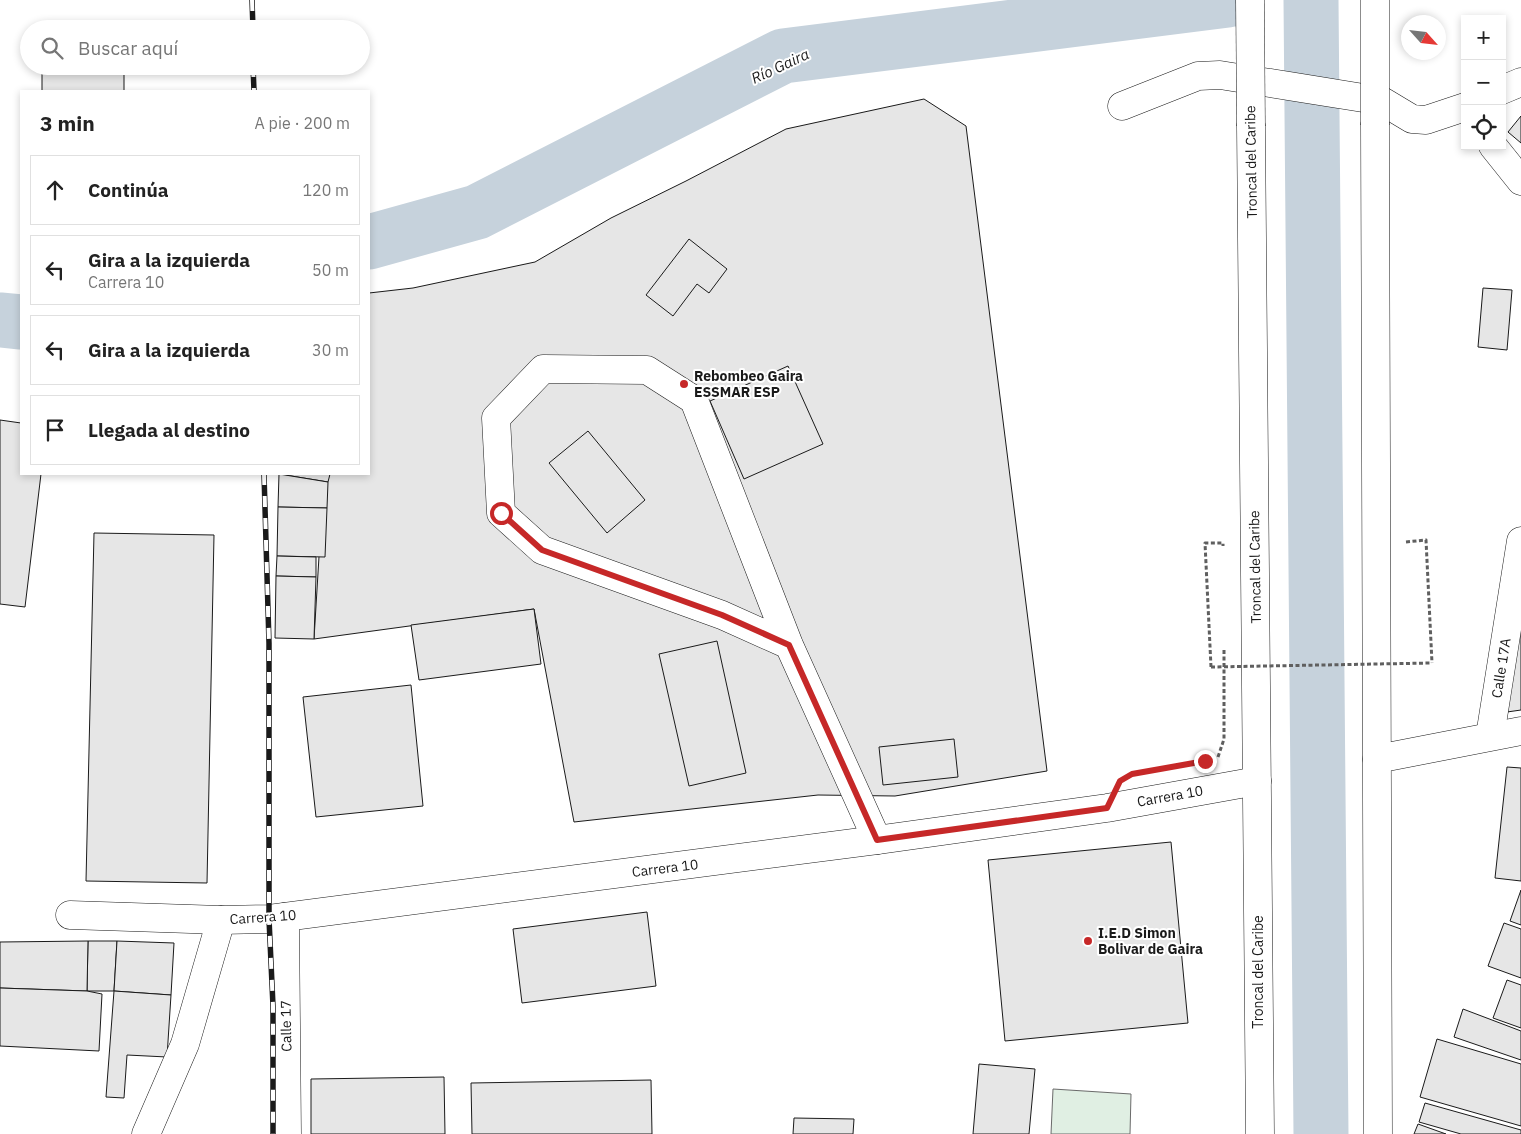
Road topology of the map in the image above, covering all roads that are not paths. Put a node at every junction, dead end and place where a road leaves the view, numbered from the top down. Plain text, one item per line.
1 (1250, 0) edge
2 (1375, 0) edge
3 (1521, 82) edge
4 (1506, 88) edge
5 (1122, 106) dead end
6 (1460, 114) edge
7 (1496, 150) edge
8 (1521, 181) edge
9 (1521, 541) edge
10 (789, 645) junction
11 (1521, 731) edge
12 (1490, 736) junction
13 (1377, 759) junction
14 (1257, 781) junction
15 (877, 840) junction
16 (70, 915) dead end
17 (285, 917) junction
18 (221, 920) junction
19 (146, 1134) edge
20 (287, 1134) edge
21 (1260, 1134) edge
22 (1378, 1134) edge

1 - 14 main road, Troncal del Caribe, bridge
2 - 13 main road, bridge
3 - 4 main road
5 - 6 main road
7 - 8 main road
9 - 12 main road, Calle 17A
10 - 10 main road
10 - 15 main road
11 - 12 main road
12 - 13 main road
13 - 22 main road
14 - 15 main road, Carrera 10
14 - 21 main road, Troncal del Caribe
15 - 17 main road, Carrera 10
16 - 18 main road, Carrera 10
17 - 18 main road, Carrera 10
17 - 20 main road, Calle 17
18 - 19 main road

